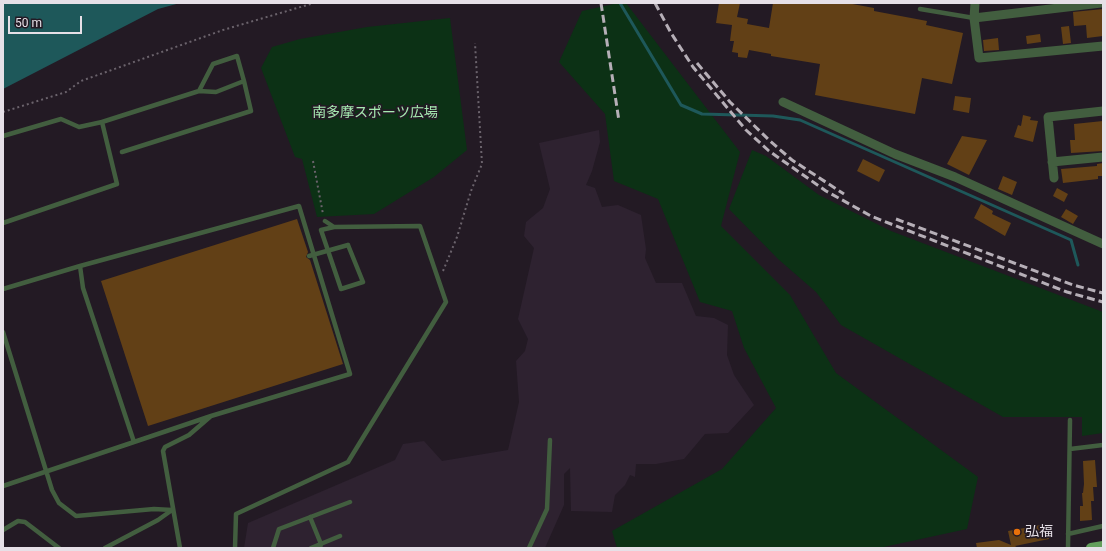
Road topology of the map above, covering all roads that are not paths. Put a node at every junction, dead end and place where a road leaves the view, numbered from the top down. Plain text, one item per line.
1 (975, 3) edge
2 (1101, 3) edge
3 (920, 9) dead end
4 (974, 18) junction
5 (1103, 46) edge
6 (244, 82) junction
7 (199, 91) junction
8 (783, 102) dead end
9 (1103, 111) edge
10 (102, 122) junction
11 (3, 136) edge
12 (122, 152) dead end
13 (1103, 157) edge
14 (1052, 162) junction
15 (1054, 178) dead end
16 (325, 221) road end
17 (3, 222) edge
18 (334, 227) junction
19 (1103, 244) edge
20 (309, 256) dead end
21 (80, 266) junction
22 (3, 289) edge
23 (3, 332) edge
24 (211, 416) junction
25 (1070, 420) dead end
26 (550, 440) dead end
27 (134, 442) junction
28 (1103, 444) edge
29 (1070, 449) junction
30 (47, 470) junction
31 (3, 486) edge
32 (350, 502) dead end
33 (172, 510) junction
34 (310, 517) junction
35 (1103, 526) edge
36 (3, 530) edge
37 (1068, 534) junction
38 (340, 536) dead end
39 (321, 546) edge
40 (1103, 546) edge
41 (59, 548) edge
42 (105, 548) edge
43 (180, 548) edge
44 (235, 548) edge
45 (273, 548) edge
46 (311, 548) edge
47 (529, 548) edge
48 (1068, 548) edge
49 (1091, 548) edge

1 - 4 street
2 - 4 street
3 - 4 lane
4 - 5 street
6 - 7 lane
6 - 7 lane
6 - 12 lane
7 - 10 lane
8 - 19 street
9 - 14 street
10 - 11 lane
10 - 17 lane
13 - 14 street
14 - 15 street
16 - 18 lane
18 - 20 lane, bridge
18 - 44 lane
21 - 22 lane
21 - 24 lane
21 - 27 lane
23 - 30 lane
24 - 27 lane
24 - 33 lane
25 - 29 lane
26 - 47 lane
27 - 30 lane
28 - 29 lane
29 - 37 lane
30 - 31 lane
30 - 33 lane
32 - 34 lane
33 - 42 lane
33 - 43 lane
34 - 39 lane
34 - 45 lane
35 - 37 lane
36 - 41 lane
37 - 48 lane
38 - 39 lane
39 - 46 lane
40 - 49 main road

